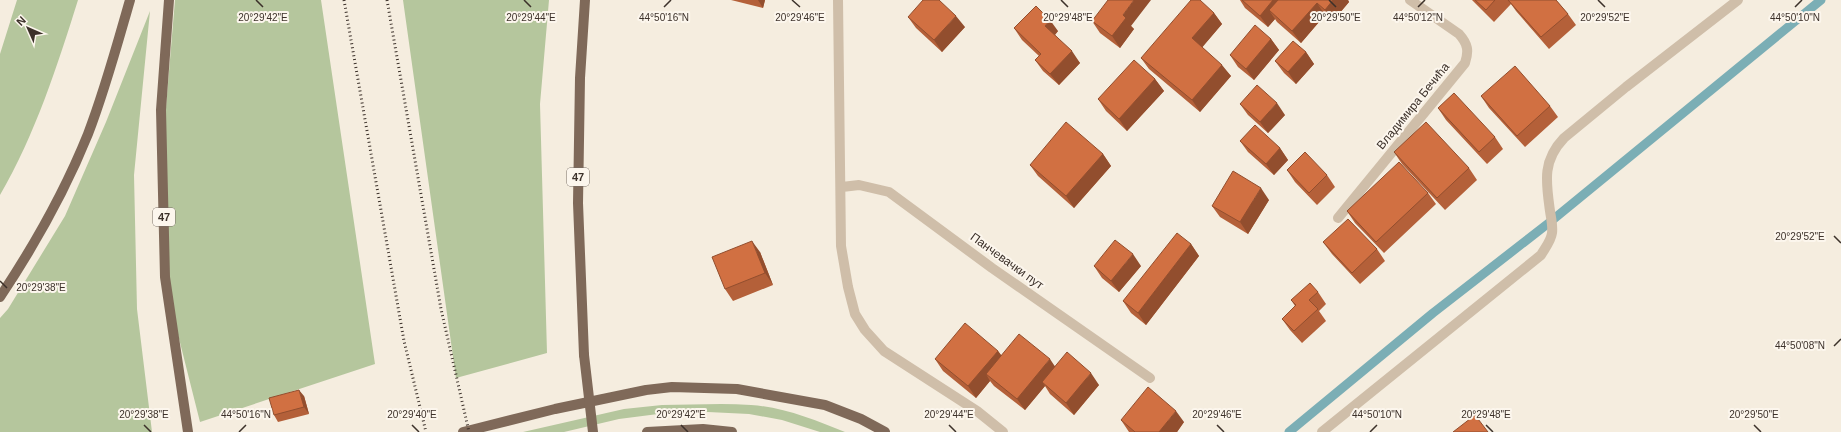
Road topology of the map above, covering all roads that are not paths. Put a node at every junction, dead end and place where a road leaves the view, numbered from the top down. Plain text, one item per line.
1 (130, 0) edge
2 (169, 0) edge
3 (585, 0) edge
4 (838, 0) edge
5 (1410, 0) edge
6 (1738, 0) edge
7 (842, 187) junction
8 (1338, 218) dead end
9 (0, 297) edge
10 (1150, 378) dead end
11 (188, 432) edge
12 (463, 432) edge
13 (593, 432) edge
14 (646, 432) edge
15 (732, 432) edge
16 (885, 432) edge
17 (1003, 432) edge
18 (1322, 432) edge

1 - 9 main road
2 - 11 main road, 47
3 - 13 main road, 47, bridge
4 - 7 street
5 - 8 street, Владимира Бечића
6 - 18 street
7 - 10 street, Панчевачки пут
7 - 17 street
12 - 16 main road
14 - 15 main road

